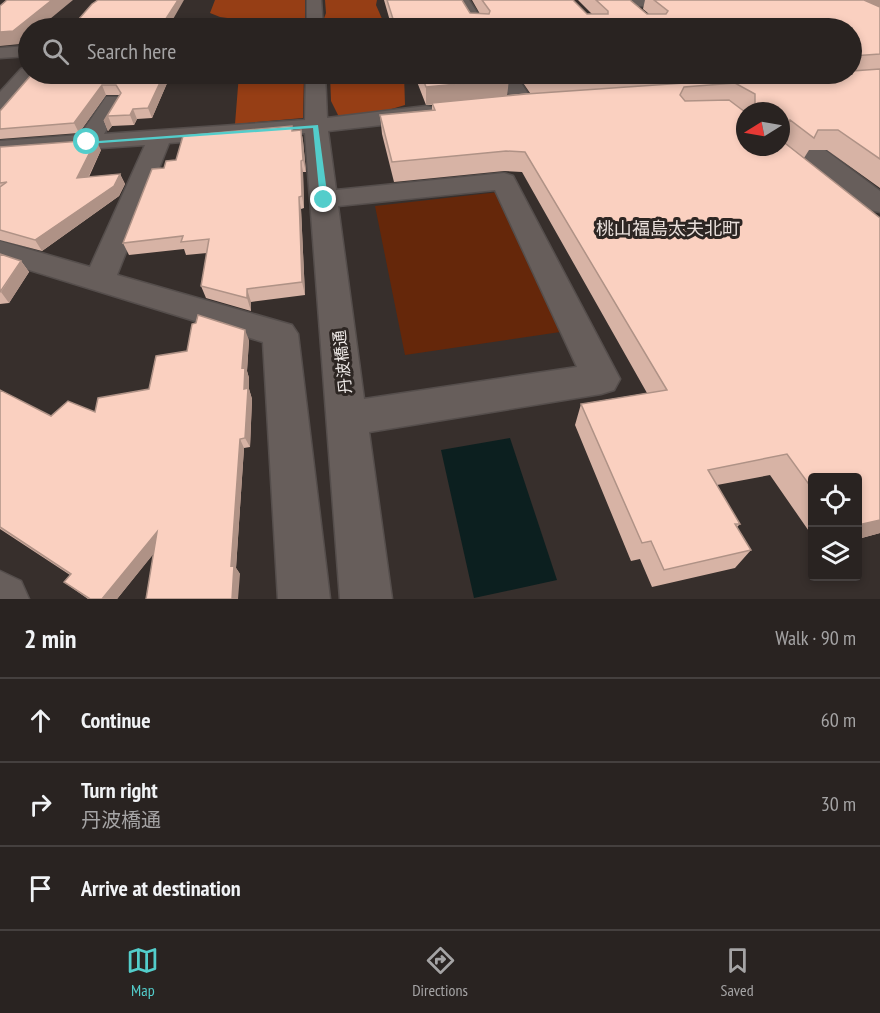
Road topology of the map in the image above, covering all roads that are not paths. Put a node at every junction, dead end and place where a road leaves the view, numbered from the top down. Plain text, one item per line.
1 (314, 0) edge
2 (462, 0) edge
3 (676, 0) edge
4 (639, 16) edge
5 (315, 18) edge
6 (473, 18) edge
7 (18, 52) edge
8 (0, 53) edge
9 (18, 84) edge
10 (315, 84) edge
11 (512, 84) edge
12 (113, 100) dead end
13 (547, 102) edge
14 (0, 104) edge
15 (524, 104) junction
16 (502, 106) edge
17 (447, 111) edge
18 (316, 126) junction
19 (160, 136) junction
20 (790, 136) edge
21 (87, 142) junction
22 (0, 148) edge
23 (786, 156) edge
24 (324, 200) junction
25 (876, 216) edge
26 (0, 251) edge
27 (99, 281) junction
28 (349, 418) junction
29 (303, 599) edge
30 (366, 599) edge

1 - 5 street
2 - 6 street
3 - 4 street
7 - 8 street
9 - 14 street
10 - 18 street, 丹波橋通
11 - 15 street
12 - 21 street
13 - 15 street
15 - 16 street
17 - 18 street
18 - 19 street
18 - 24 street, 丹波橋通
19 - 21 street
19 - 27 street
20 - 25 street
21 - 22 street
23 - 25 street
24 - 28 street, 丹波橋通
24 - 28 street
26 - 27 street
27 - 29 street
28 - 30 street, 丹波橋通

